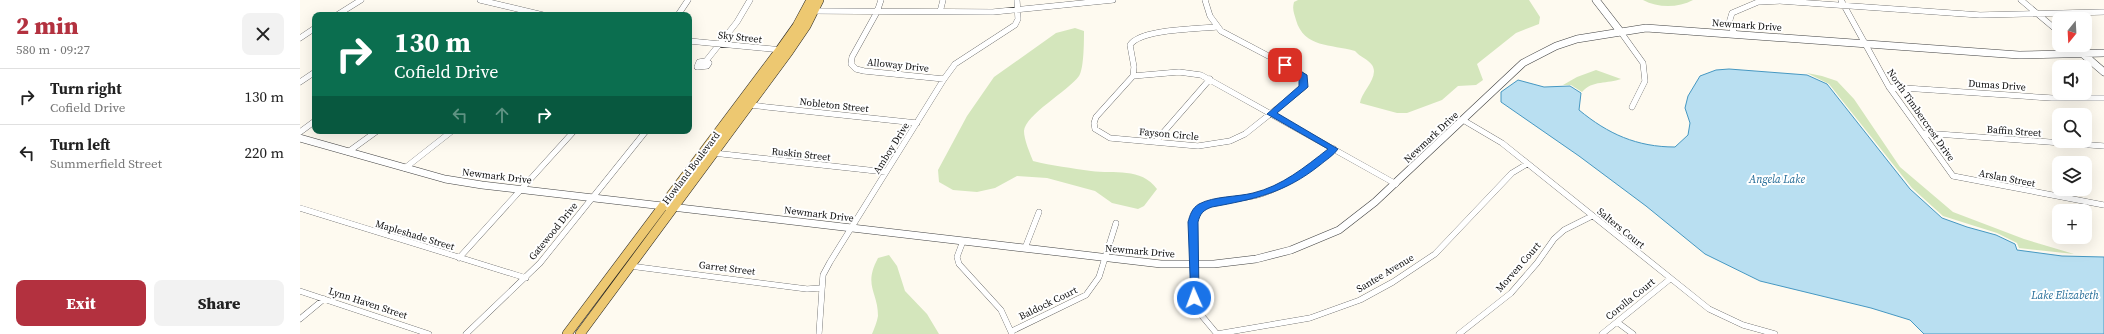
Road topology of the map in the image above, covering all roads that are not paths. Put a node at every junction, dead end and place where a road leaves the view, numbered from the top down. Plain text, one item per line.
1 (361, 0) edge
2 (480, 0) edge
3 (688, 0) edge
4 (750, 0) edge
5 (811, 0) edge
6 (819, 0) edge
7 (882, 0) edge
8 (944, 0) edge
9 (1017, 0) edge
10 (1113, 0) edge
11 (1205, 0) edge
12 (1596, 0) edge
13 (1840, 0) edge
14 (2021, 0) edge
15 (488, 1) edge
16 (1080, 2) edge
17 (1844, 6) junction
18 (1018, 10) junction
19 (815, 11) junction
20 (343, 12) edge
21 (531, 12) edge
22 (680, 12) edge
23 (878, 12) junction
24 (940, 12) junction
25 (2104, 12) edge
26 (2038, 14) junction
27 (2052, 26) edge
28 (1216, 27) junction
29 (312, 30) edge
30 (1620, 31) junction
31 (1735, 34) junction
32 (300, 38) edge
33 (692, 41) edge
34 (1864, 43) junction
35 (719, 44) junction
36 (784, 50) junction
37 (2104, 53) edge
38 (2083, 54) junction
39 (706, 61) dead end
40 (2104, 72) edge
41 (312, 74) edge
42 (1133, 76) junction
43 (944, 79) junction
44 (1210, 79) junction
45 (300, 82) edge
46 (1889, 87) junction
47 (2104, 98) edge
48 (749, 105) junction
49 (1632, 107) dead end
50 (1272, 114) junction
51 (1463, 120) junction
52 (312, 123) edge
53 (917, 123) junction
54 (300, 132) edge
55 (1923, 133) junction
56 (373, 134) edge
57 (448, 134) edge
58 (571, 134) edge
59 (644, 134) edge
60 (300, 138) edge
61 (1155, 142) junction
62 (2104, 146) edge
63 (1334, 149) junction
64 (348, 152) junction
65 (714, 153) junction
66 (1527, 164) junction
67 (405, 168) junction
68 (886, 172) junction
69 (1953, 176) joint
70 (1396, 184) junction
71 (520, 190) junction
72 (591, 198) junction
73 (2102, 205) edge
74 (668, 207) junction
75 (300, 208) edge
76 (1039, 212) dead end
77 (2104, 212) edge
78 (1592, 216) junction
79 (1116, 223) dead end
80 (852, 228) junction
81 (963, 241) junction
82 (1025, 248) junction
83 (459, 258) junction
84 (1106, 258) junction
85 (1193, 265) junction
86 (630, 266) junction
87 (526, 278) junction
88 (1670, 279) junction
89 (821, 288) junction
90 (300, 291) edge
91 (324, 299) junction
92 (300, 319) edge
93 (1617, 322) junction
94 (1012, 333) edge
95 (429, 334) edge
96 (466, 334) edge
97 (567, 334) edge
98 (581, 334) edge
99 (819, 334) edge
100 (1217, 334) edge
101 (1459, 334) edge
102 (1602, 334) edge
103 (1633, 334) edge
104 (1775, 334) edge

1 - 20 street
2 - 15 street
3 - 22 street
4 - 35 street
5 - 36 main road, Howland Boulevard
6 - 19 main road, Howland Boulevard
7 - 23 street, Alloway Drive
8 - 24 street
9 - 18 street, Amboy Drive
10 - 16 street
11 - 28 street
12 - 30 street
13 - 17 street, North Timbercrest Drive
14 - 26 street
15 - 21 street
16 - 18 street
17 - 26 street
17 - 31 street
17 - 34 street, North Timbercrest Drive
18 - 24 street
18 - 43 street, Amboy Drive
19 - 23 street
19 - 36 main road, Howland Boulevard
23 - 24 street
23 - 43 street, Alloway Drive
25 - 26 street
26 - 27 street
28 - 42 street
28 - 50 street, Fayson Circle
29 - 32 street
30 - 31 street, Newmark Drive
30 - 49 street
30 - 51 street, Newmark Drive
31 - 34 street, Newmark Drive
33 - 35 street, Sky Street
34 - 38 street, Newmark Drive
34 - 46 street, North Timbercrest Drive
35 - 36 street, Sky Street
35 - 39 street
36 - 48 main road, Howland Boulevard
36 - 74 main road, Howland Boulevard
37 - 38 street, Newmark Drive
38 - 40 street
41 - 45 street
42 - 44 street
42 - 61 street, Fayson Circle
43 - 53 street, Amboy Drive
44 - 50 street
44 - 61 street
46 - 47 street, Dumas Drive
46 - 55 street, North Timbercrest Drive
48 - 53 street, Nobleton Street
48 - 65 main road, Howland Boulevard
50 - 61 street, Fayson Circle
50 - 63 street
51 - 66 street, Salters Court
51 - 70 street, Newmark Drive
52 - 54 street
53 - 68 street, Amboy Drive
55 - 62 street, Baffin Street
55 - 69 street, North Timbercrest Drive
56 - 64 street
57 - 67 street
58 - 71 street
59 - 72 street, Gatewood Drive
60 - 64 street, Newmark Drive
63 - 70 street
63 - 85 street
64 - 67 street, Newmark Drive
65 - 68 street, Ruskin Street
65 - 74 main road, Howland Boulevard
66 - 78 street, Salters Court
66 - 100 street, Santee Avenue
67 - 71 street, Newmark Drive
68 - 80 street, Amboy Drive
69 - 73 street, Arslan Street
70 - 85 street, Newmark Drive
71 - 72 street, Newmark Drive
71 - 83 street
72 - 74 street, Newmark Drive
72 - 87 street, Gatewood Drive
73 - 77 street
74 - 80 street, Newmark Drive
74 - 86 main road, Howland Boulevard
74 - 97 main road, Howland Boulevard
75 - 83 street, Mapleshade Street
76 - 82 street
78 - 88 street, Salters Court
78 - 101 street, Morven Court
79 - 84 street, Baldock Court
80 - 81 street, Newmark Drive
80 - 89 street, Amboy Drive
81 - 82 street, Newmark Drive
81 - 94 street
82 - 84 street, Newmark Drive
83 - 87 street, Mapleshade Street
84 - 85 street, Newmark Drive
84 - 94 street, Baldock Court
85 - 100 street
86 - 89 street, Garret Street
86 - 98 main road, Howland Boulevard
87 - 96 street, Gatewood Drive
88 - 93 street, Corolla Court
88 - 104 street, Salters Court
89 - 99 street, Amboy Drive
90 - 91 street, Lynn Haven Street
91 - 92 street
91 - 95 street, Lynn Haven Street
93 - 102 street, Corolla Court
93 - 103 street

